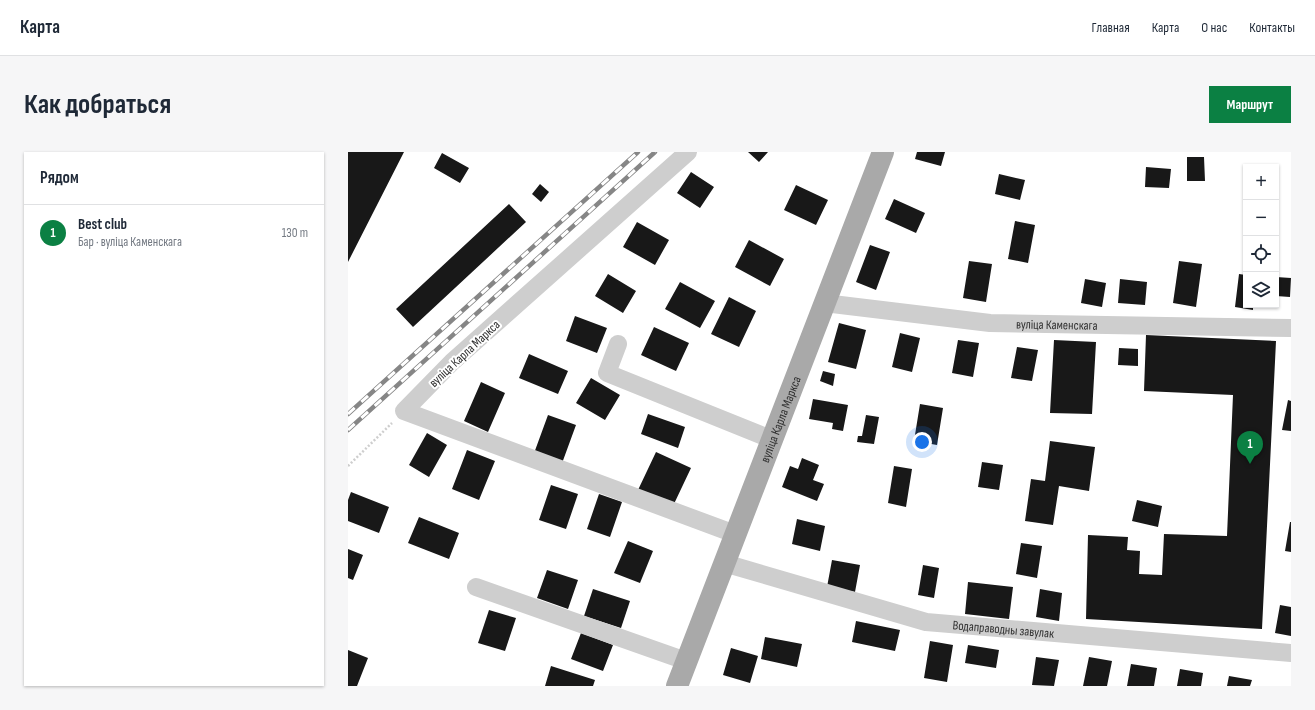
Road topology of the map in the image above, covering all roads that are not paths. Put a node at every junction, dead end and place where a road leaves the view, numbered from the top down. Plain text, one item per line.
1 (688, 152) edge
2 (883, 152) edge
3 (824, 303) junction
4 (1291, 328) edge
5 (618, 344) dead end
6 (771, 438) junction
7 (735, 534) junction
8 (724, 563) junction
9 (476, 586) dead end
10 (1291, 653) edge
11 (686, 660) junction
12 (677, 686) edge

1 - 7 street, вуліца Карла Маркса
2 - 3 main road, вуліца Карла Маркса
3 - 4 street, вуліца Каменскага
3 - 6 main road, вуліца Карла Маркса
5 - 6 street
6 - 7 main road, вуліца Карла Маркса
7 - 8 main road, вуліца Карла Маркса
8 - 10 street, Водаправодны завулак
8 - 11 main road, вуліца Карла Маркса
9 - 11 street
11 - 12 main road, вуліца Карла Маркса

